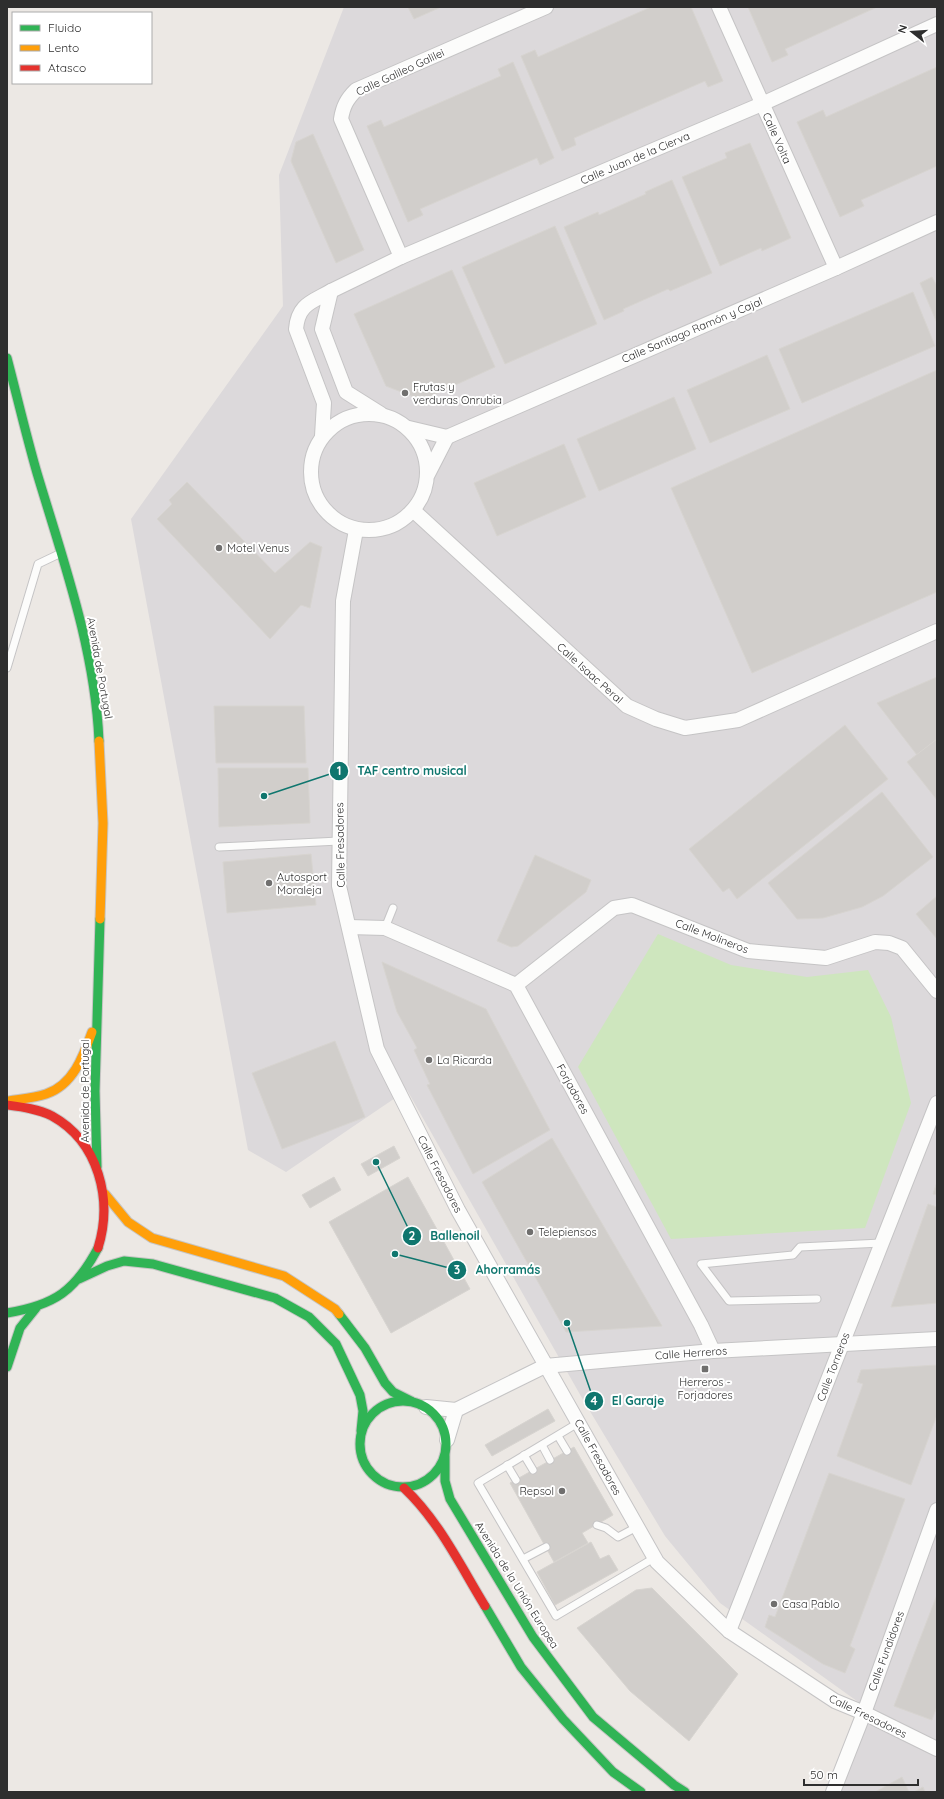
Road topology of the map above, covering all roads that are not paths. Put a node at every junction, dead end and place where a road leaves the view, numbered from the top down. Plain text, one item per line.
1 (546, 7) edge
2 (719, 7) edge
3 (937, 24) edge
4 (762, 104) junction
5 (937, 222) edge
6 (401, 257) junction
7 (836, 268) junction
8 (331, 291) junction
9 (7, 358) edge
10 (381, 414) junction
11 (409, 428) junction
12 (322, 436) junction
13 (447, 437) junction
14 (428, 474) junction
15 (414, 511) junction
16 (356, 530) junction
17 (62, 552) junction
18 (937, 631) edge
19 (7, 668) edge
20 (339, 841) junction
21 (219, 847) dead end
22 (393, 908) dead end
23 (349, 927) junction
24 (386, 928) junction
25 (516, 985) junction
26 (937, 991) edge
27 (98, 1016) junction
28 (7, 1101) edge
29 (937, 1103) edge
30 (7, 1105) edge
31 (97, 1167) junction
32 (105, 1194) junction
33 (881, 1243) junction
34 (79, 1279) junction
35 (817, 1300) dead end
36 (36, 1308) junction
37 (7, 1314) edge
38 (937, 1339) edge
39 (842, 1344) junction
40 (713, 1351) junction
41 (545, 1366) junction
42 (7, 1367) edge
43 (411, 1401) junction
44 (426, 1407) junction
45 (456, 1410) junction
46 (578, 1423) junction
47 (361, 1432) junction
48 (558, 1436) junction
49 (447, 1440) junction
50 (542, 1445) junction
51 (567, 1451) dead end
52 (524, 1455) junction
53 (445, 1456) junction
54 (550, 1460) dead end
55 (507, 1465) junction
56 (533, 1470) dead end
57 (516, 1480) dead end
58 (404, 1488) junction
59 (937, 1510) edge
60 (606, 1519) dead end
61 (597, 1525) dead end
62 (637, 1527) junction
63 (606, 1528) junction
64 (546, 1547) dead end
65 (654, 1558) junction
66 (522, 1559) junction
67 (729, 1631) junction
68 (864, 1713) junction
69 (937, 1749) edge
70 (641, 1792) edge
71 (686, 1792) edge
72 (833, 1792) edge

1 - 6 street, Calle Galileo Galilei
2 - 4 street, Calle Volta
3 - 4 street, Calle Juan de la Cierva
4 - 6 street, Calle Juan de la Cierva
4 - 7 street, Calle Volta
5 - 7 street, Calle Santiago Ramón y Cajal
6 - 8 street, Calle Juan de la Cierva
7 - 13 street, Calle Santiago Ramón y Cajal
8 - 10 street
8 - 12 street
9 - 17 main road, Avenida de Portugal
10 - 11 street
10 - 12 street
11 - 13 street
11 - 14 street
12 - 16 street
13 - 14 street
14 - 15 street
15 - 16 street
15 - 18 street, Calle Isaac Peral
16 - 20 street, Calle Fresadores
17 - 19 lane
17 - 27 main road, Avenida de Portugal
20 - 21 lane
20 - 23 street, Calle Fresadores
22 - 24 lane
23 - 24 street
23 - 41 street, Calle Fresadores
24 - 25 street
25 - 26 street, Calle Molineros
25 - 40 street, Forjadores
27 - 28 main road, Avenida de Portugal
27 - 31 main road, Avenida de Portugal
29 - 33 street, Calle Torneros
30 - 31 main road
31 - 32 main road
32 - 34 main road
32 - 43 main road
33 - 35 lane
33 - 39 street, Calle Torneros
34 - 36 main road
34 - 47 main road
36 - 37 main road
36 - 42 main road
38 - 39 street, Calle Herreros
39 - 40 street, Calle Herreros
39 - 67 street, Calle Torneros
40 - 41 street, Calle Herreros
41 - 45 street, Calle Herreros
41 - 46 street, Calle Fresadores
43 - 44 main road
43 - 47 main road
44 - 45 street
44 - 49 main road
45 - 49 street
46 - 48 lane
46 - 62 street, Calle Fresadores
47 - 58 main road
48 - 50 lane
48 - 51 lane
49 - 53 main road
50 - 52 lane
50 - 54 lane
52 - 55 lane
52 - 56 lane
53 - 58 main road
53 - 71 main road, Avenida de la Unión Europea
55 - 57 lane
55 - 66 lane
58 - 70 main road
59 - 68 street, Calle Fundidores
60 - 63 lane
61 - 63 lane
62 - 63 lane
62 - 65 street, Calle Fresadores
64 - 66 lane
65 - 66 lane
65 - 67 street, Calle Fresadores
67 - 68 street, Calle Fresadores
68 - 69 street, Calle Fresadores
68 - 72 street, Calle Fundidores

